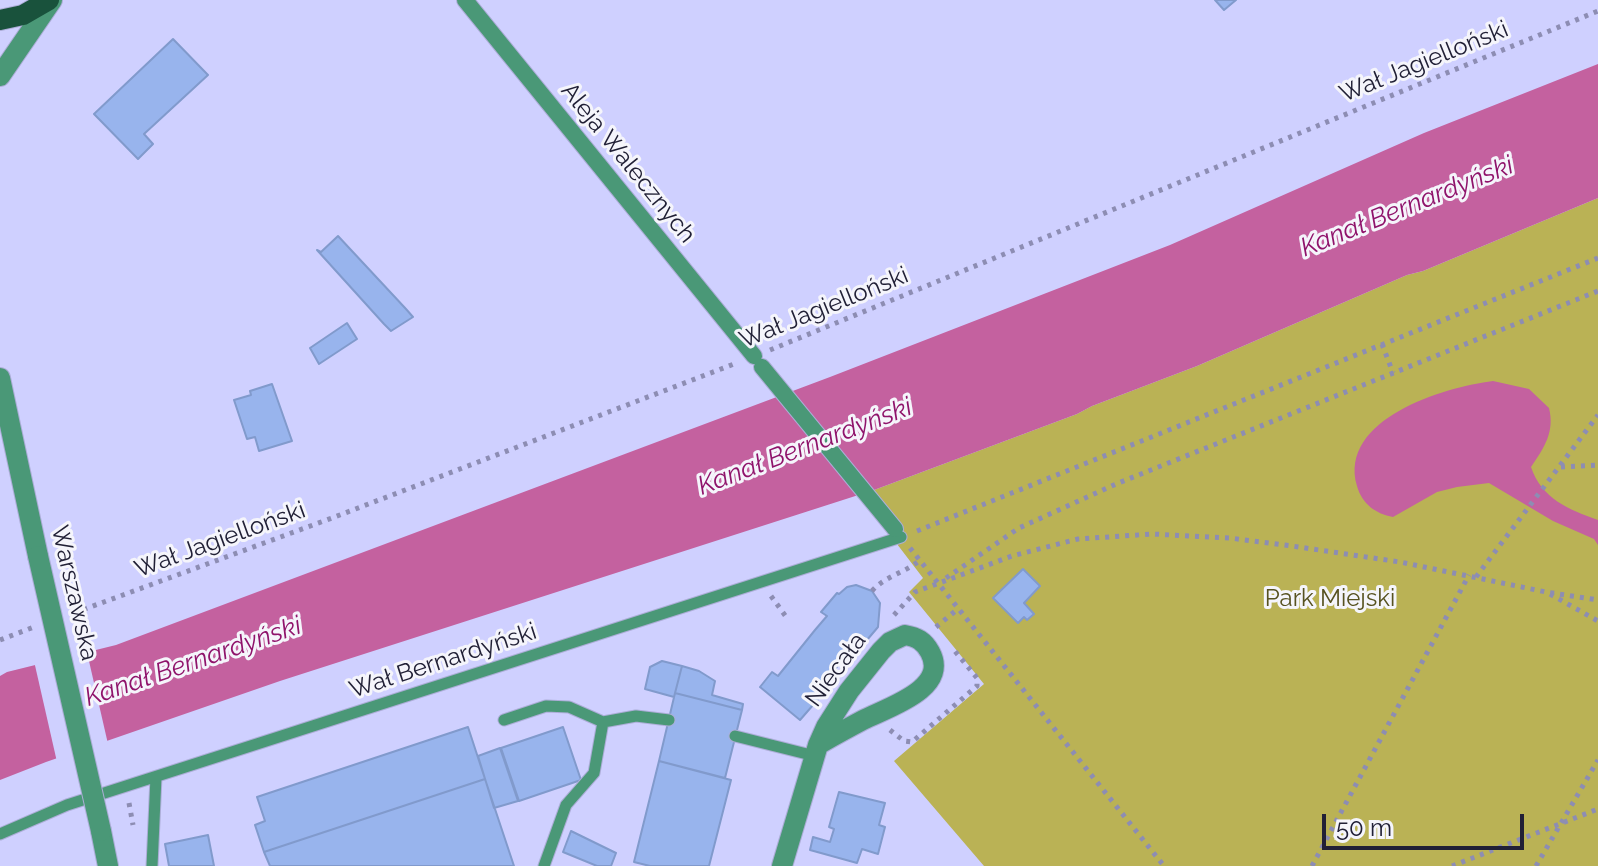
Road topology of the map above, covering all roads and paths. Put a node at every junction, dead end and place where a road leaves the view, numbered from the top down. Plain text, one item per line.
1 (50, 0) edge
2 (465, 0) edge
3 (1598, 11) edge
4 (0, 20) edge
5 (0, 76) edge
6 (1598, 258) edge
7 (1598, 291) edge
8 (1382, 344) junction
9 (758, 362) junction
10 (1393, 373) junction
11 (0, 378) edge
12 (1598, 415) edge
13 (1598, 465) edge
14 (1561, 467) junction
15 (898, 533) junction
16 (915, 554) dead end
17 (920, 560) junction
18 (1473, 576) junction
19 (939, 583) junction
20 (872, 591) dead end
21 (1546, 592) junction
22 (1598, 600) edge
23 (777, 604) dead end
24 (71, 614) dead end
25 (787, 618) dead end
26 (1598, 621) edge
27 (44, 623) dead end
28 (0, 640) edge
29 (504, 720) dead end
30 (669, 720) dead end
31 (603, 722) junction
32 (735, 736) dead end
33 (817, 751) junction
34 (1598, 760) edge
35 (156, 777) junction
36 (128, 802) dead end
37 (1598, 809) edge
38 (1561, 822) junction
39 (134, 827) dead end
40 (0, 834) edge
41 (108, 866) edge
42 (152, 866) edge
43 (544, 866) edge
44 (782, 866) edge
45 (1164, 866) edge
46 (1312, 866) edge
47 (1452, 866) edge
48 (1536, 866) edge

1 - 4 main road
1 - 5 street
2 - 9 street, Aleja Walecznych
3 - 9 path, Wał Jagielloński
6 - 8 path
7 - 10 path
8 - 10 path
8 - 15 path
9 - 15 street, Aleja Walecznych
9 - 24 path, Wał Jagielloński
10 - 19 path
11 - 41 street, Warszawska, bridge
12 - 14 path
13 - 14 path
14 - 18 path
15 - 35 lane, Wał Bernardyński
16 - 17 path
17 - 19 path
17 - 20 path
18 - 19 path
18 - 21 path
18 - 46 path
19 - 45 path
21 - 22 path
21 - 26 path
23 - 25 path
27 - 28 path
29 - 31 lane
30 - 31 lane
31 - 43 lane
32 - 33 lane
33 - 33 street, Niecała
33 - 44 street, Niecała
34 - 38 path
35 - 40 lane, Wał Bernardyński
35 - 42 lane
36 - 39 path
37 - 38 path
38 - 47 path
38 - 48 path

